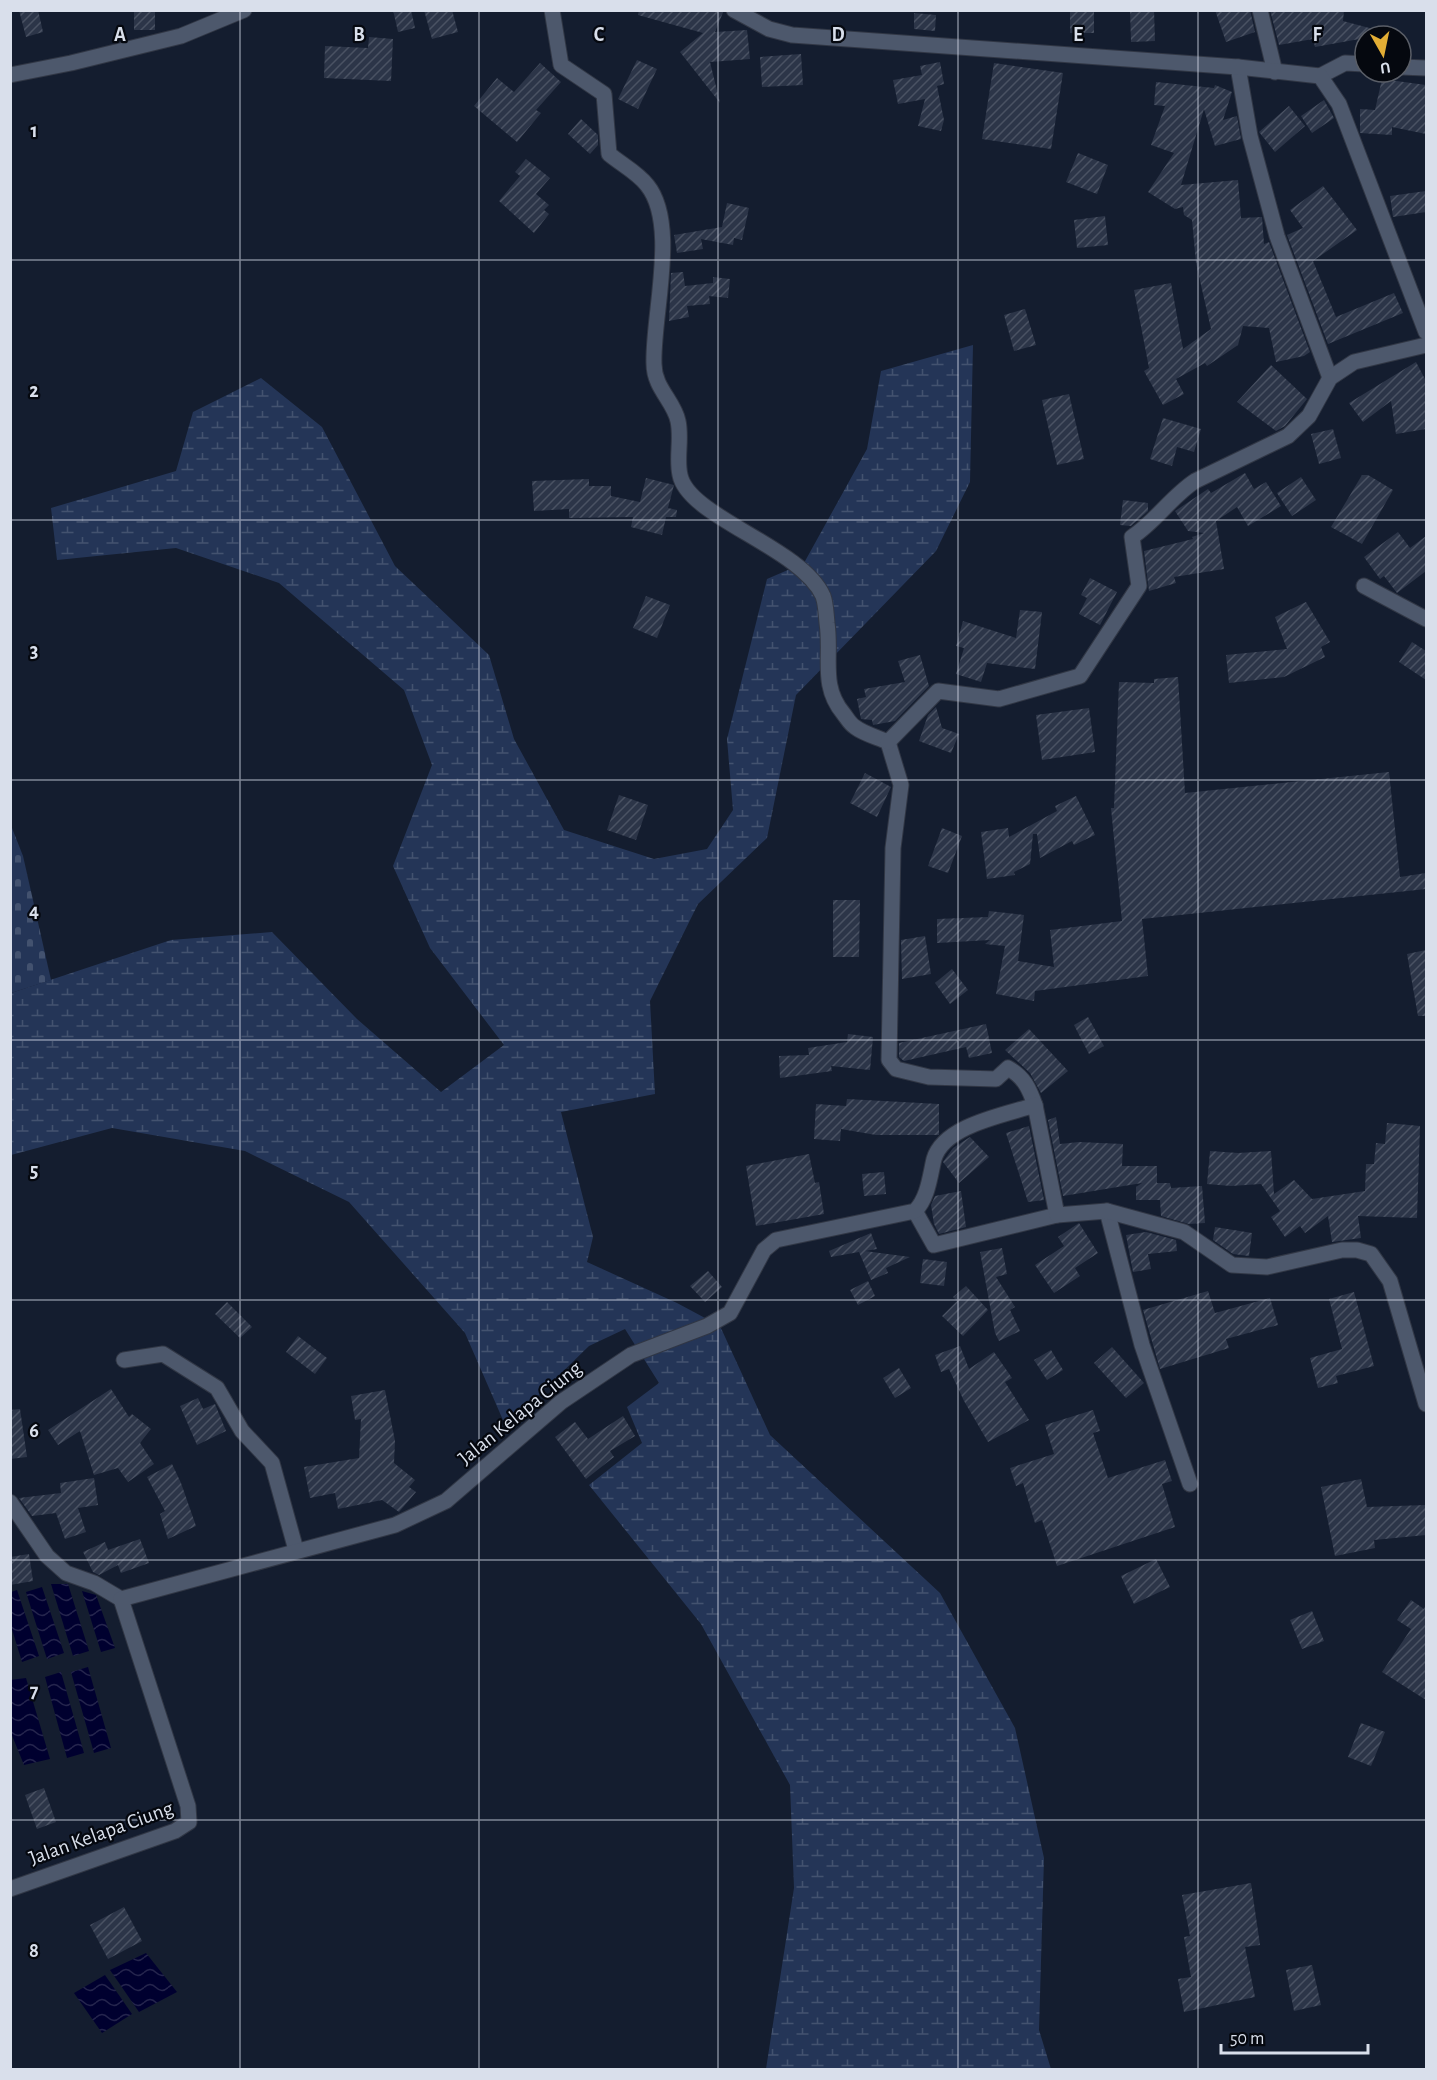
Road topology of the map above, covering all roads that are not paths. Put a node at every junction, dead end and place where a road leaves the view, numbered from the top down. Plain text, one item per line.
1 (244, 10) edge
2 (552, 10) edge
3 (734, 10) edge
4 (1260, 10) edge
5 (1353, 63) edge
6 (1238, 67) junction
7 (1275, 72) junction
8 (10, 75) edge
9 (1320, 76) junction
10 (1426, 332) edge
11 (1426, 345) edge
12 (1330, 378) junction
13 (1364, 586) dead end
14 (1426, 620) edge
15 (888, 742) junction
16 (1035, 1105) junction
17 (915, 1211) junction
18 (1107, 1211) junction
19 (1057, 1215) junction
20 (124, 1360) dead end
21 (1426, 1404) edge
22 (1190, 1484) dead end
23 (10, 1502) edge
24 (296, 1550) junction
25 (121, 1599) junction
26 (10, 1889) edge

1 - 8 street
2 - 15 street
3 - 6 street
4 - 7 street
5 - 9 street
6 - 7 street
6 - 12 street
7 - 9 street
9 - 10 street
11 - 12 street
12 - 15 street
13 - 14 street
15 - 16 street
16 - 17 street
16 - 19 street
17 - 19 street
17 - 24 street, Jalan Kelapa Ciung
18 - 19 street
18 - 21 street
18 - 22 street
20 - 24 street
23 - 25 street
24 - 25 street, Jalan Kelapa Ciung
25 - 26 street, Jalan Kelapa Ciung

